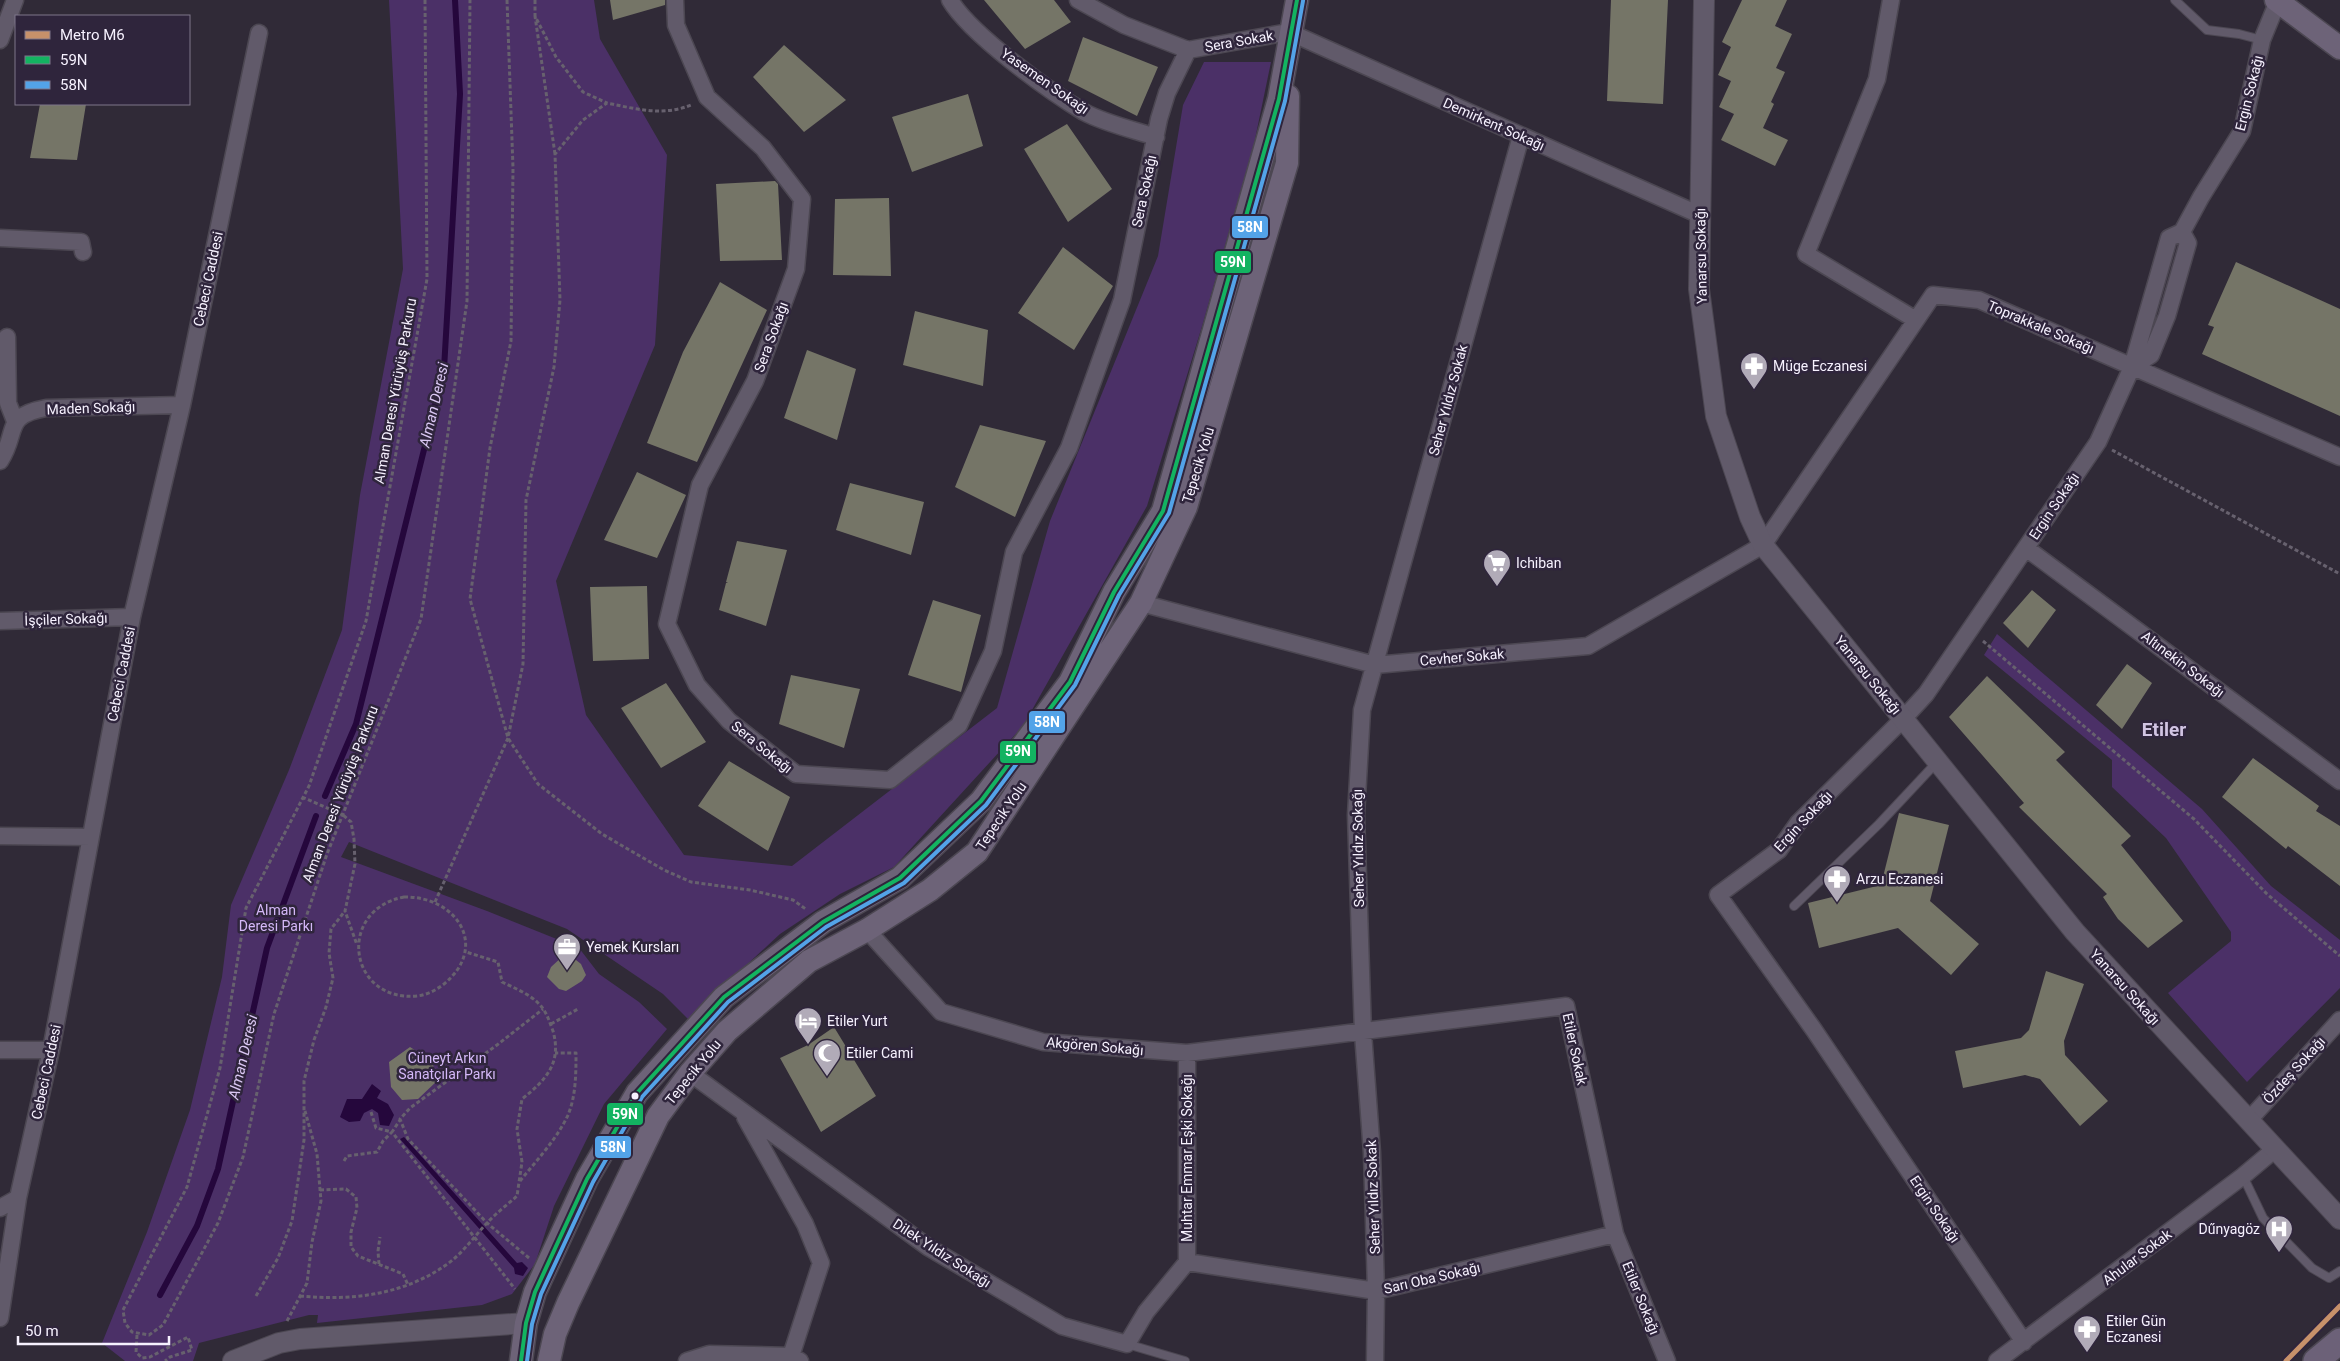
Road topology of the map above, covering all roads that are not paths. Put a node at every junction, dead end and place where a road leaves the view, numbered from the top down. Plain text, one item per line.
1 (16, 0) edge
2 (675, 0) edge
3 (950, 0) edge
4 (1078, 0) edge
5 (1297, 0) edge
6 (1704, 0) edge
7 (1891, 0) edge
8 (2175, 0) edge
9 (2277, 1) edge
10 (1290, 32) junction
11 (259, 33) dead end
12 (0, 40) edge
13 (2262, 40) junction
14 (2340, 48) edge
15 (1188, 50) junction
16 (1521, 136) junction
17 (1156, 137) junction
18 (1700, 215) junction
19 (0, 238) edge
20 (82, 252) dead end
21 (1916, 320) junction
22 (7, 337) dead end
23 (2132, 366) junction
24 (182, 405) junction
25 (15, 421) junction
26 (2340, 457) edge
27 (0, 461) edge
28 (1763, 545) junction
29 (2026, 548) junction
30 (1114, 592) junction
31 (1141, 603) junction
32 (132, 617) junction
33 (0, 621) edge
34 (1375, 665) junction
35 (1903, 719) junction
36 (1937, 762) junction
37 (2340, 781) edge
38 (0, 836) edge
39 (91, 837) junction
40 (1794, 906) dead end
41 (849, 908) junction
42 (867, 930) junction
43 (2340, 1020) edge
44 (1363, 1033) junction
45 (0, 1050) edge
46 (51, 1050) junction
47 (1187, 1054) junction
48 (669, 1057) junction
49 (690, 1073) junction
50 (743, 1112) junction
51 (2248, 1121) junction
52 (2274, 1150) junction
53 (2243, 1176) junction
54 (18, 1198) junction
55 (0, 1208) edge
56 (2340, 1219) edge
57 (1615, 1234) junction
58 (1187, 1262) junction
59 (2340, 1271) edge
60 (1376, 1291) junction
61 (535, 1292) junction
62 (568, 1303) junction
63 (0, 1318) edge
64 (526, 1323) junction
65 (555, 1334) junction
66 (2340, 1341) edge
67 (2024, 1342) junction
68 (1127, 1344) junction
69 (796, 1359) edge
70 (233, 1361) edge
71 (521, 1361) edge
72 (549, 1361) edge
73 (687, 1361) edge
74 (1186, 1361) edge
75 (1375, 1361) edge
76 (1667, 1361) edge
77 (1997, 1361) edge
78 (2316, 1361) edge

1 - 12 street
2 - 17 street, Sera Sokağı
3 - 17 street, Yasemen Sokağı
4 - 15 street
5 - 10 main road, Tepecik Yolu
6 - 18 street, Yanarsu Sokağı
7 - 21 street
8 - 13 lane
9 - 13 street, Ergin Sokağı
9 - 14 main road
10 - 15 street, Sera Sokak
10 - 16 street, Demirkent Sokağı
10 - 30 main road, Tepecik Yolu
10 - 31 main road, Tepecik Yolu
11 - 24 street, Cebeci Caddesi
13 - 23 street, Ergin Sokağı
15 - 17 street, Sera Sokağı
16 - 18 street, Demirkent Sokağı
16 - 34 street, Seher Yıldız Sokak
18 - 28 street, Yanarsu Sokağı
19 - 20 street
21 - 23 street, Toprakkale Sokağı
21 - 28 street, Toprakkale Sokağı
22 - 25 street
23 - 26 street, Toprakkale Sokağı
23 - 29 street, Ergin Sokağı
24 - 25 street, Maden Sokağı
24 - 32 street, Cebeci Caddesi
25 - 27 street
28 - 34 street, Cevher Sokak
28 - 35 street, Yanarsu Sokağı
29 - 35 street, Ergin Sokağı
29 - 37 street, Altınekin Sokağı
30 - 31 main road
30 - 41 main road, Tepecik Yolu
31 - 34 street, Cevher Sokak
31 - 42 main road, Tepecik Yolu
32 - 33 street, İşçiler Sokağı
32 - 39 street, Cebeci Caddesi
34 - 44 street, Seher Yıldız Sokağı
35 - 36 street, Yanarsu Sokağı
35 - 67 street, Ergin Sokağı
36 - 40 lane
36 - 51 street, Yanarsu Sokağı
38 - 39 street
39 - 46 street, Cebeci Caddesi
41 - 42 main road
41 - 48 main road, Tepecik Yolu
42 - 47 street, Akgören Sokağı
42 - 49 main road, Tepecik Yolu
43 - 51 street, Özdeş Sokağı
44 - 47 street, Akgören Sokağı
44 - 57 street, Etiler Sokak
44 - 60 street, Seher Yıldız Sokak
45 - 46 street
46 - 54 street, Cebeci Caddesi
47 - 58 street, Muhtar Emmar Eşki Sokağı
48 - 49 main road
48 - 61 main road, Tepecik Yolu
49 - 50 street, Dilek Yıldız Sokağı
49 - 62 main road, Tepecik Yolu
50 - 68 street, Dilek Yıldız Sokağı
50 - 69 street
51 - 52 street, Yanarsu Sokağı
52 - 53 street, Ahular Sokak
52 - 56 street, Yanarsu Sokağı
53 - 59 lane
53 - 67 street, Ahular Sokak
54 - 55 street
54 - 63 street, Cebeci Caddesi
57 - 60 street, Sarı Oba Sokağı
57 - 76 street, Etiler Sokağı
58 - 60 street, Sarı Oba Sokağı
58 - 68 street
60 - 75 street, Seher Yıldız Sokak
61 - 62 main road
61 - 64 main road, Tepecik Yolu
62 - 65 main road, Tepecik Yolu
64 - 65 main road
64 - 70 street
64 - 71 main road, Tepecik Yolu
65 - 72 main road, Tepecik Yolu
66 - 78 main road
67 - 77 street, Ahular Sokak
68 - 74 lane
69 - 73 street

